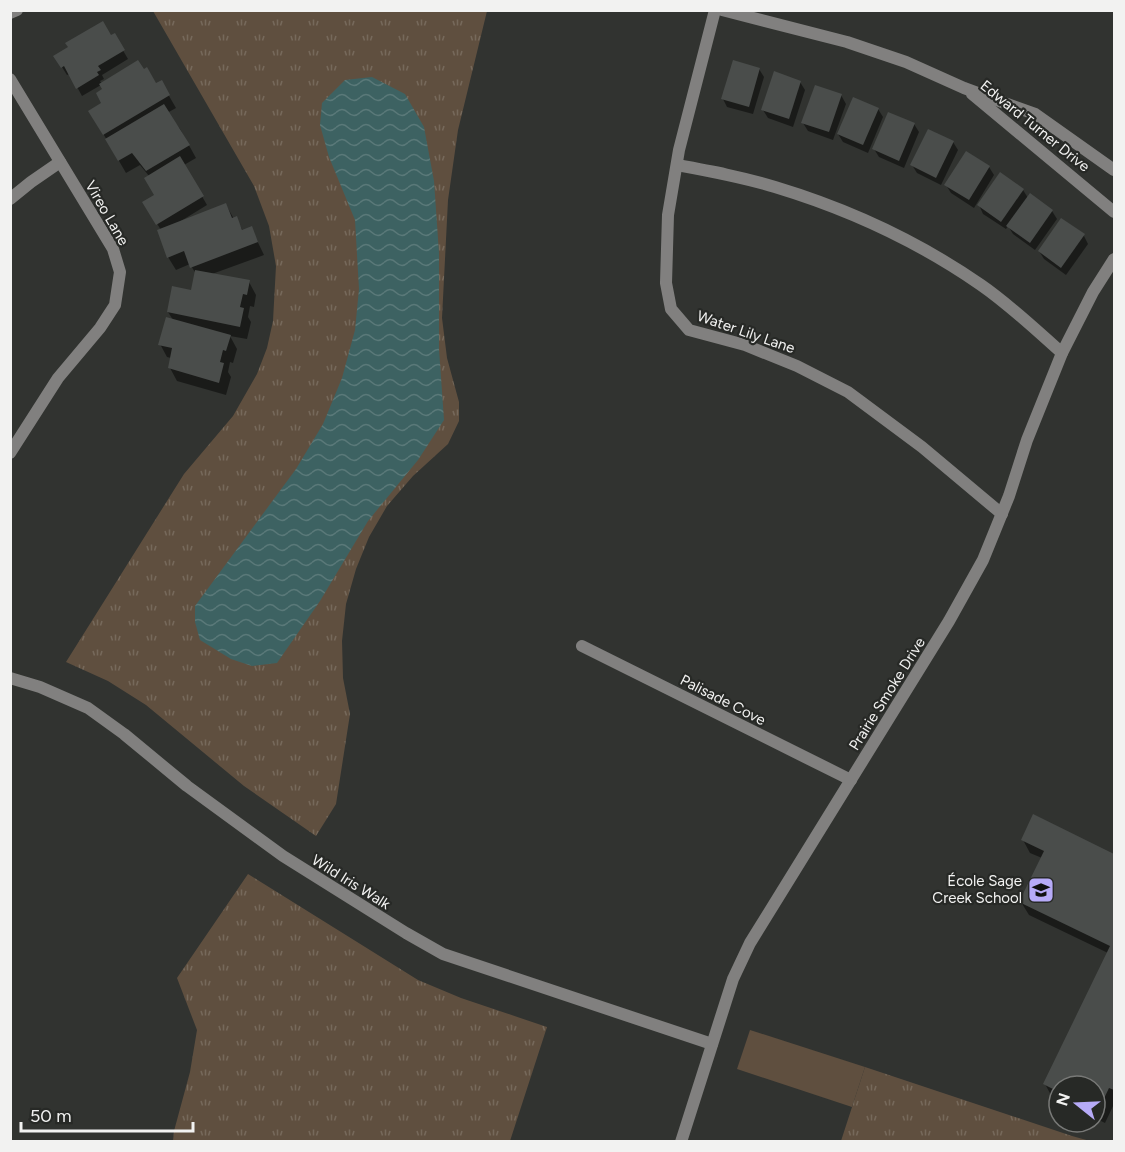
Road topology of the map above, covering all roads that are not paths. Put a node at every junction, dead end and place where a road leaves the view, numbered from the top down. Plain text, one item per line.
1 (17, 10) edge
2 (715, 10) edge
3 (722, 10) edge
4 (10, 14) edge
5 (10, 79) edge
6 (964, 88) junction
7 (60, 162) junction
8 (677, 165) junction
9 (1114, 170) edge
10 (10, 199) edge
11 (1114, 212) edge
12 (1114, 259) edge
13 (1062, 353) junction
14 (10, 453) edge
15 (1002, 514) junction
16 (582, 646) dead end
17 (10, 678) edge
18 (851, 780) junction
19 (712, 1044) junction
20 (681, 1142) edge

1 - 4 street
2 - 8 street, Water Lily Lane
3 - 6 street, Edward Turner Drive
5 - 7 street, Vireo Lane
6 - 9 street, Edward Turner Drive
6 - 11 street, Edward Turner Drive
7 - 10 street
7 - 14 street, Vireo Lane
8 - 13 street
8 - 15 street, Water Lily Lane
12 - 13 street, Prairie Smoke Drive
13 - 15 street, Prairie Smoke Drive
15 - 18 street, Prairie Smoke Drive
16 - 18 street, Palisade Cove
17 - 19 street, Wild Iris Walk
18 - 19 street, Prairie Smoke Drive
19 - 20 street, Prairie Smoke Drive

